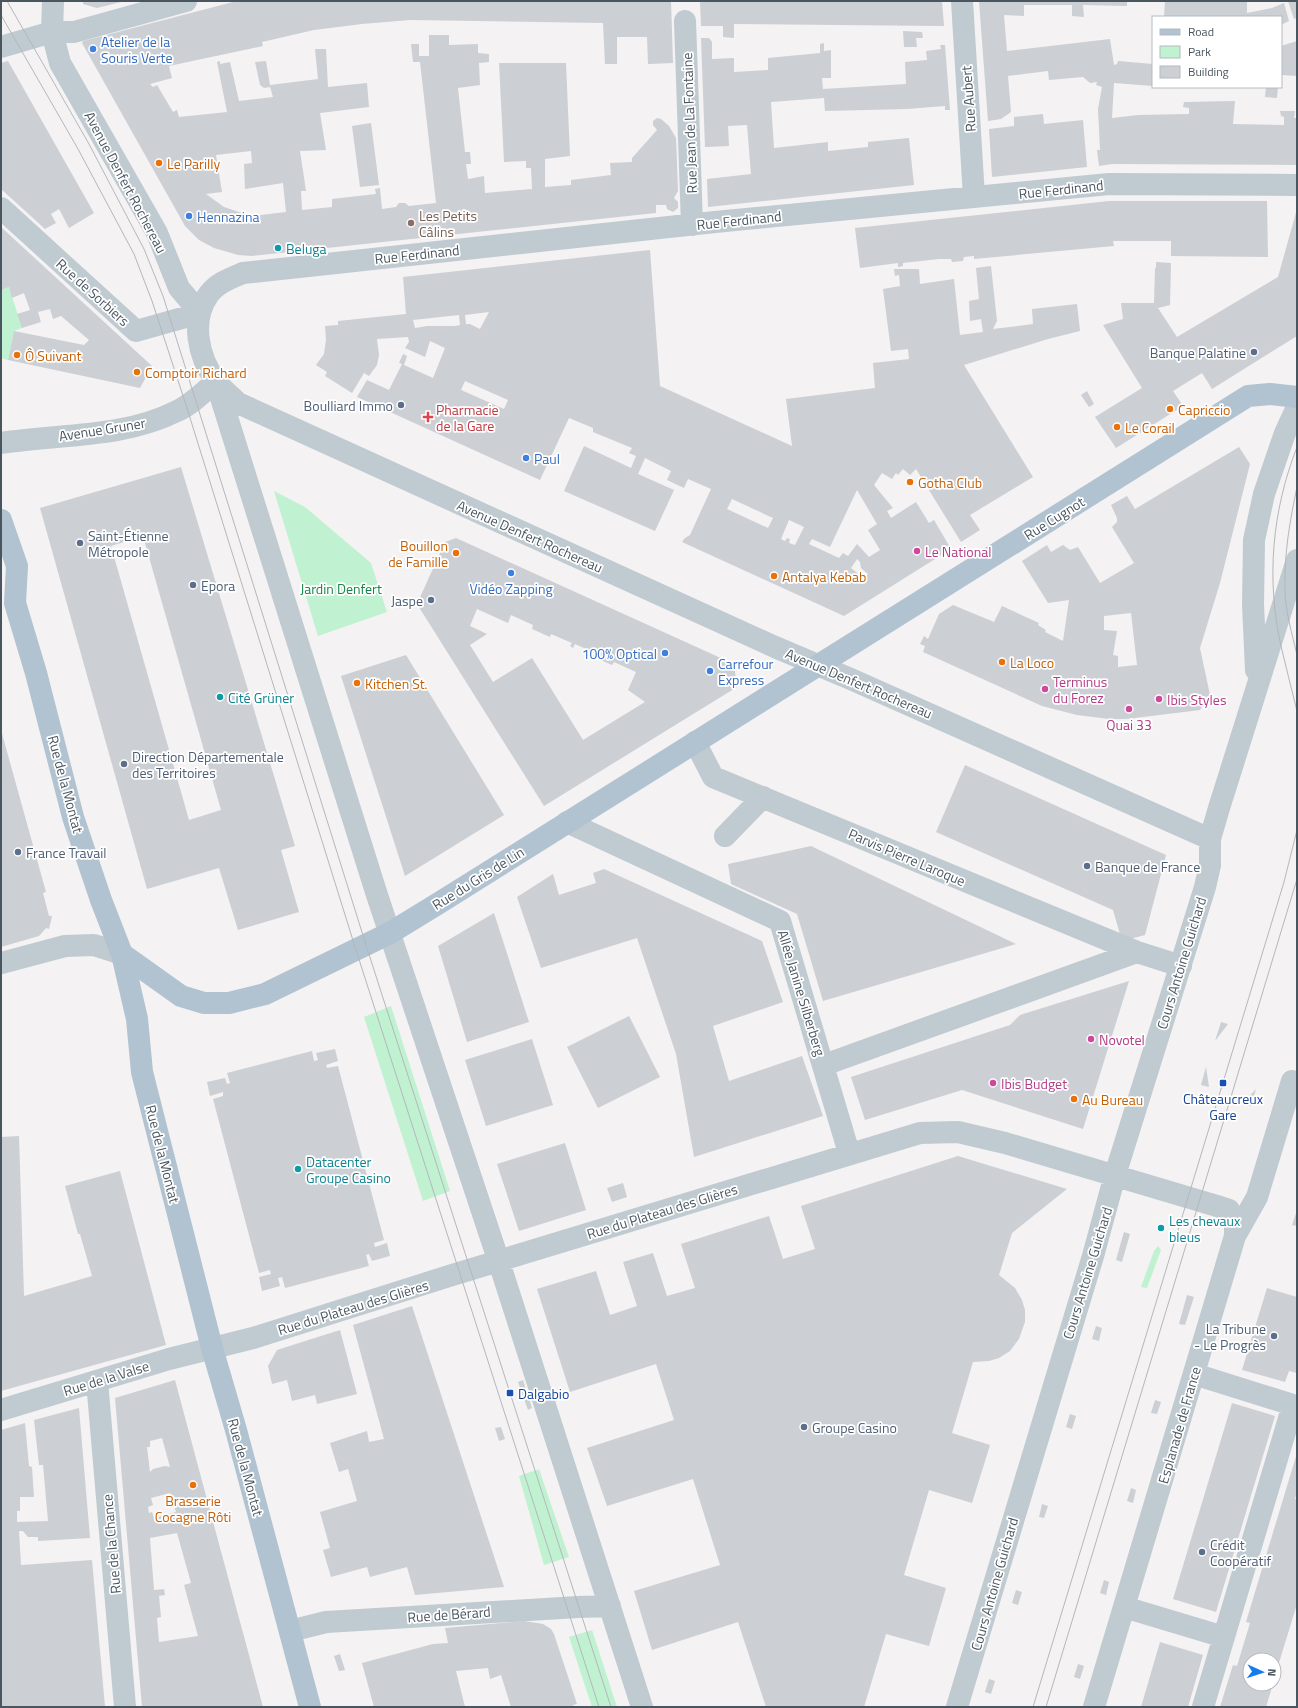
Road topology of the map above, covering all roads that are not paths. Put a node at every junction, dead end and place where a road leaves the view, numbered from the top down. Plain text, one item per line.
1 (53, 1) edge
2 (186, 1) edge
3 (962, 1) edge
4 (685, 21) dead end
5 (52, 32) junction
6 (1, 46) edge
7 (1297, 185) edge
8 (974, 197) junction
9 (1, 208) edge
10 (692, 225) junction
11 (200, 313) junction
12 (216, 381) junction
13 (1297, 397) edge
14 (1297, 407) edge
15 (1, 443) edge
16 (1, 520) edge
17 (1297, 560) edge
18 (1, 584) edge
19 (15, 603) junction
20 (818, 666) junction
21 (1255, 691) junction
22 (695, 742) junction
23 (763, 797) junction
24 (567, 822) junction
25 (725, 836) dead end
26 (1210, 839) junction
27 (390, 933) junction
28 (1137, 952) junction
29 (122, 954) junction
30 (1, 963) edge
31 (1181, 966) junction
32 (824, 1065) junction
33 (1292, 1081) dead end
34 (849, 1153) junction
35 (1115, 1175) junction
36 (1236, 1236) junction
37 (499, 1262) junction
38 (212, 1348) junction
39 (1194, 1374) junction
40 (97, 1381) junction
41 (1, 1410) edge
42 (610, 1606) junction
43 (1124, 1607) junction
44 (290, 1631) junction
45 (1224, 1637) junction
46 (125, 1707) edge
47 (310, 1707) edge
48 (642, 1707) edge
49 (957, 1707) edge
50 (1094, 1707) edge
51 (1202, 1707) edge

1 - 5 street, Avenue Denfert Rochereau
2 - 5 street
3 - 8 street, Rue Aubert
4 - 10 street, Rue Jean de La Fontaine
5 - 6 street
5 - 11 street, Avenue Denfert Rochereau
7 - 8 street, Rue Ferdinand
8 - 10 street, Rue Ferdinand
9 - 11 street, Rue de Sorbiers
10 - 11 street, Rue Ferdinand
11 - 12 street, Avenue Denfert Rochereau
12 - 15 street, Avenue Gruner
12 - 20 street, Avenue Denfert Rochereau
12 - 27 street
13 - 20 main road, Rue Cugnot
14 - 21 street
16 - 19 main road, Rue de la Montat
17 - 21 street, Cours Antoine Guichard
18 - 19 main road, Rue de la Montat
19 - 29 main road, Rue de la Montat
20 - 22 main road, Rue du Gris de Lin
20 - 26 street, Avenue Denfert Rochereau
21 - 26 street, Cours Antoine Guichard
22 - 23 street, Parvis Pierre Laroque
22 - 24 main road, Rue du Gris de Lin
23 - 25 street
23 - 28 street, Parvis Pierre Laroque
24 - 27 main road, Rue du Gris de Lin
24 - 32 street, Allée Janine Silberberg
26 - 31 street, Cours Antoine Guichard
27 - 29 main road, Rue du Gris de Lin
27 - 37 street
28 - 31 street, Parvis Pierre Laroque
28 - 32 street
29 - 30 street
29 - 38 main road, Rue de la Montat
31 - 35 street, Cours Antoine Guichard
32 - 34 street, Allée Janine Silberberg
33 - 36 street
34 - 35 street, Rue du Plateau des Glières
34 - 37 street, Rue du Plateau des Glières
35 - 36 street, Esplanade de France
35 - 49 street, Cours Antoine Guichard
36 - 39 street, Esplanade de France
37 - 38 street, Rue du Plateau des Glières
37 - 42 street
38 - 40 street, Rue de la Valse
38 - 44 main road, Rue de la Montat
39 - 43 street, Esplanade de France
39 - 45 street
40 - 41 street, Rue de la Valse
40 - 46 street, Rue de la Chance
42 - 44 street, Rue de Bérard
42 - 48 street
43 - 45 street
43 - 50 street, Esplanade de France
44 - 47 main road, Rue de la Montat
45 - 51 street

